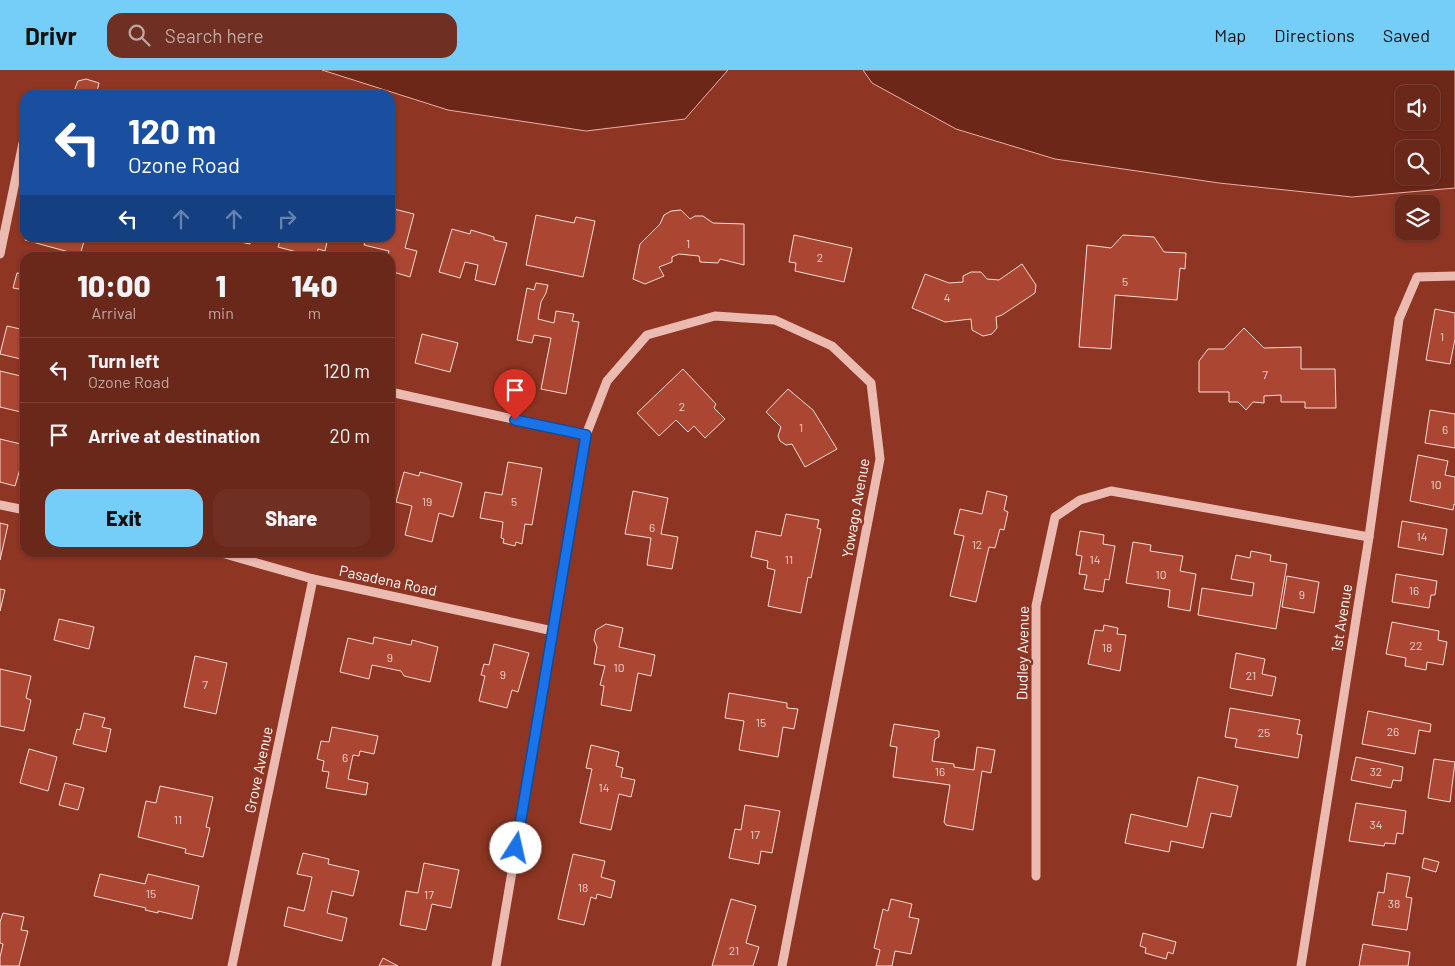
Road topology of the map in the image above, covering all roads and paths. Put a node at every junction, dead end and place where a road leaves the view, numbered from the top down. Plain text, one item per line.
1 (20, 157) edge
2 (0, 254) edge
3 (1455, 276) edge
4 (395, 393) edge
5 (586, 435) junction
6 (0, 505) edge
7 (20, 509) edge
8 (1369, 537) junction
9 (245, 557) edge
10 (313, 579) junction
11 (553, 631) junction
12 (1036, 876) dead end
13 (232, 966) edge
14 (496, 966) edge
15 (782, 966) edge
16 (1301, 966) edge

1 - 2 street
3 - 8 street, 1st Avenue
4 - 5 street
5 - 11 street, Yowago Avenue
5 - 15 street, Yowago Avenue
6 - 7 street
8 - 12 street, Dudley Avenue
8 - 16 street, 1st Avenue
9 - 10 street, Pasadena Road
10 - 11 street, Pasadena Road
10 - 13 street, Grove Avenue
11 - 14 street, Yowago Avenue

